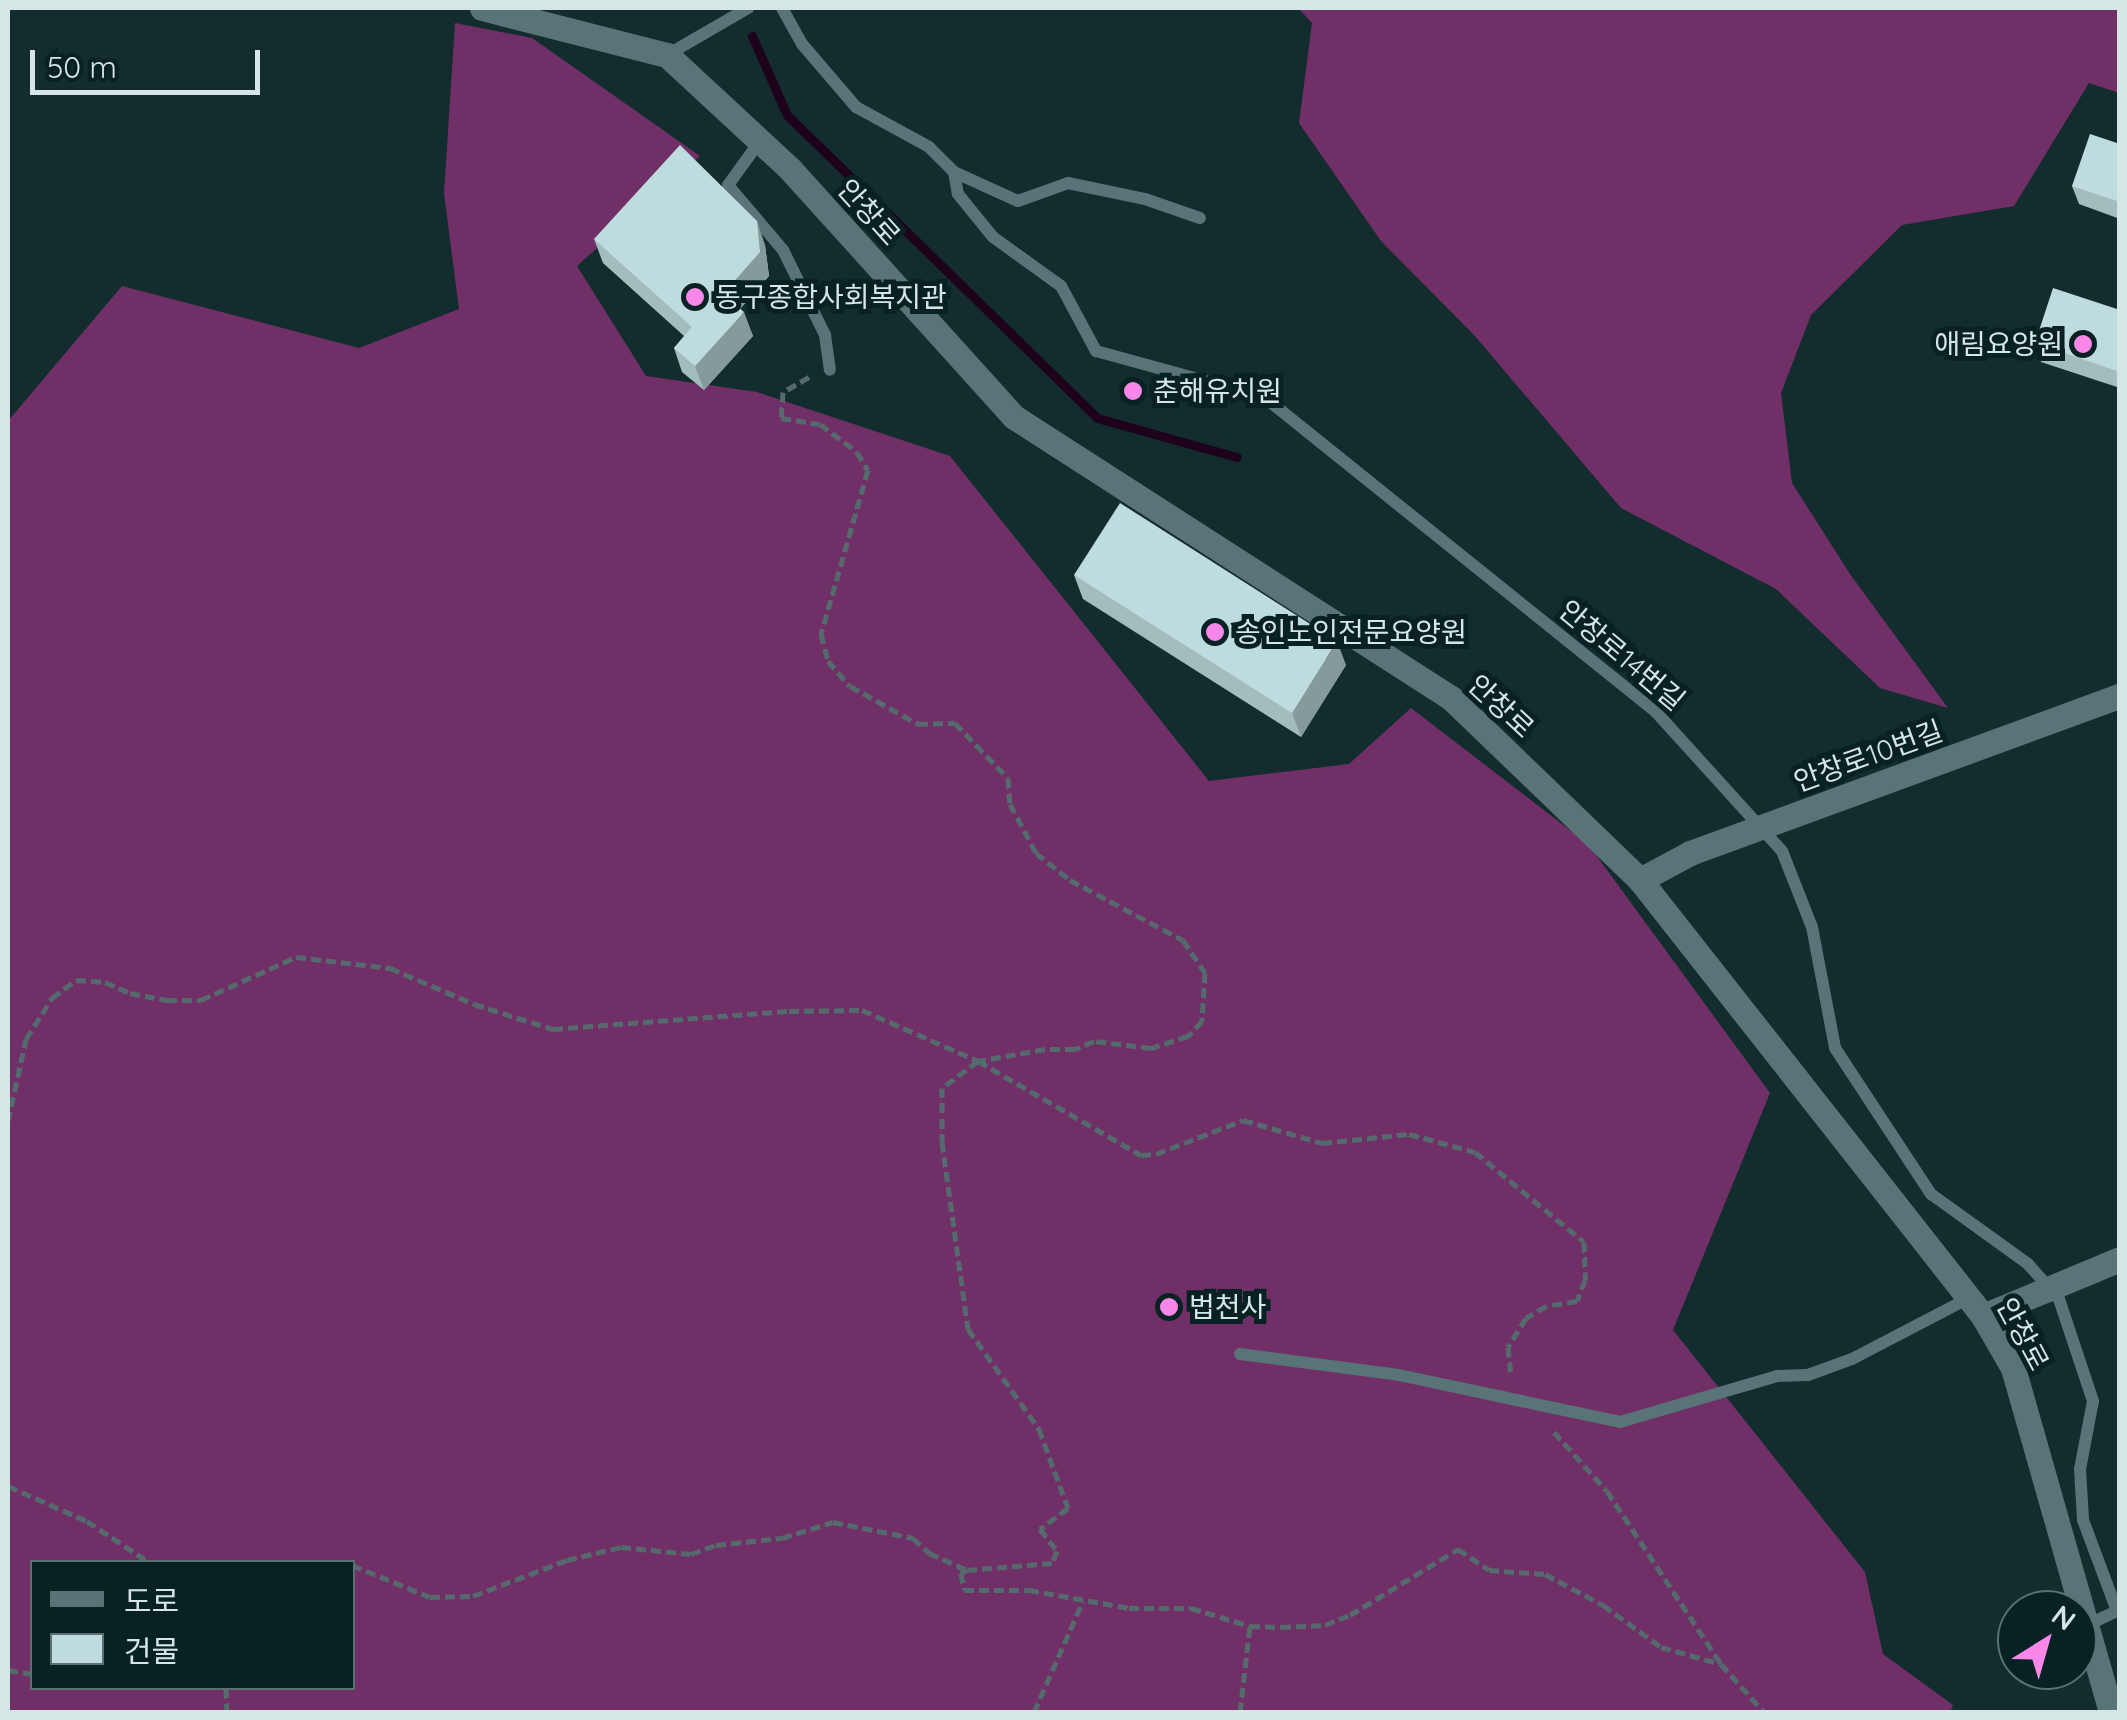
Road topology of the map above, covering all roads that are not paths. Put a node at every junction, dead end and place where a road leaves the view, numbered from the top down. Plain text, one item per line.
1 (482, 8) edge
2 (748, 8) edge
3 (782, 8) edge
4 (668, 55) junction
5 (760, 141) junction
6 (954, 172) junction
7 (1200, 218) dead end
8 (830, 370) road end
9 (2120, 696) edge
10 (1640, 880) junction
11 (2120, 1258) edge
12 (1976, 1307) junction
13 (1240, 1354) dead end
14 (2078, 1590) edge
15 (2097, 1621) edge
16 (2097, 1659) edge
17 (2111, 1712) edge

1 - 4 street, 안창로
2 - 4 lane
3 - 6 lane
4 - 5 street, 안창로
5 - 8 lane
5 - 10 street, 안창로
6 - 7 lane
6 - 15 lane, 안창로14번길
9 - 10 street, 안창로10번길
10 - 12 street, 안창로
11 - 12 street
12 - 13 lane
12 - 14 street, 안창로
16 - 17 street, 안창로

